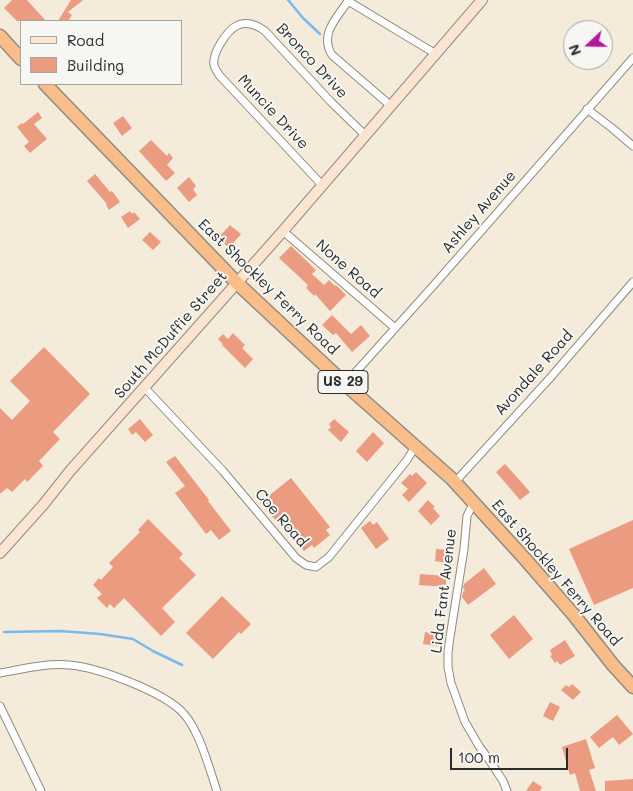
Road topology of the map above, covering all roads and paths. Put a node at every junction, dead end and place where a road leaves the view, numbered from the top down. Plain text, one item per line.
1 (482, 0) edge
2 (348, 1) edge
3 (0, 36) edge
4 (215, 54) joint
5 (436, 54) junction
6 (20, 58) edge
7 (633, 58) edge
8 (46, 85) edge
9 (391, 106) junction
10 (587, 109) junction
11 (365, 135) junction
12 (633, 146) edge
13 (322, 185) junction
14 (283, 231) junction
15 (633, 282) edge
16 (236, 283) junction
17 (395, 328) junction
18 (345, 384) junction
19 (144, 387) junction
20 (415, 447) junction
21 (455, 482) junction
22 (474, 502) junction
23 (0, 553) edge
24 (0, 673) edge
25 (633, 687) edge
26 (0, 706) edge
27 (41, 791) edge
28 (217, 791) edge
29 (507, 791) edge

1 - 5 street, South McDuffie Street
2 - 5 street
2 - 9 street
3 - 6 highway
4 - 11 street, Bronco Drive
4 - 13 street, Muncie Drive
5 - 9 street, South McDuffie Street
7 - 10 street, Ashley Avenue
8 - 16 highway, East Shockley Ferry Road / US 29
9 - 11 street, South McDuffie Street
10 - 12 street
10 - 17 street, Ashley Avenue
11 - 13 street, South McDuffie Street
13 - 14 street, South McDuffie Street
14 - 16 street, South McDuffie Street
14 - 17 street, None Road
15 - 21 street, Avondale Road
16 - 18 highway, East Shockley Ferry Road / US 29
16 - 19 street, South McDuffie Street
17 - 18 street, Ashley Avenue
18 - 20 highway, East Shockley Ferry Road / US 29
19 - 20 street, Coe Road
19 - 23 street, South McDuffie Street
20 - 21 highway, East Shockley Ferry Road / US 29
21 - 22 highway, East Shockley Ferry Road / US 29
22 - 25 highway, East Shockley Ferry Road / US 29
22 - 29 street, Lida Fant Avenue
24 - 28 street
26 - 27 street

